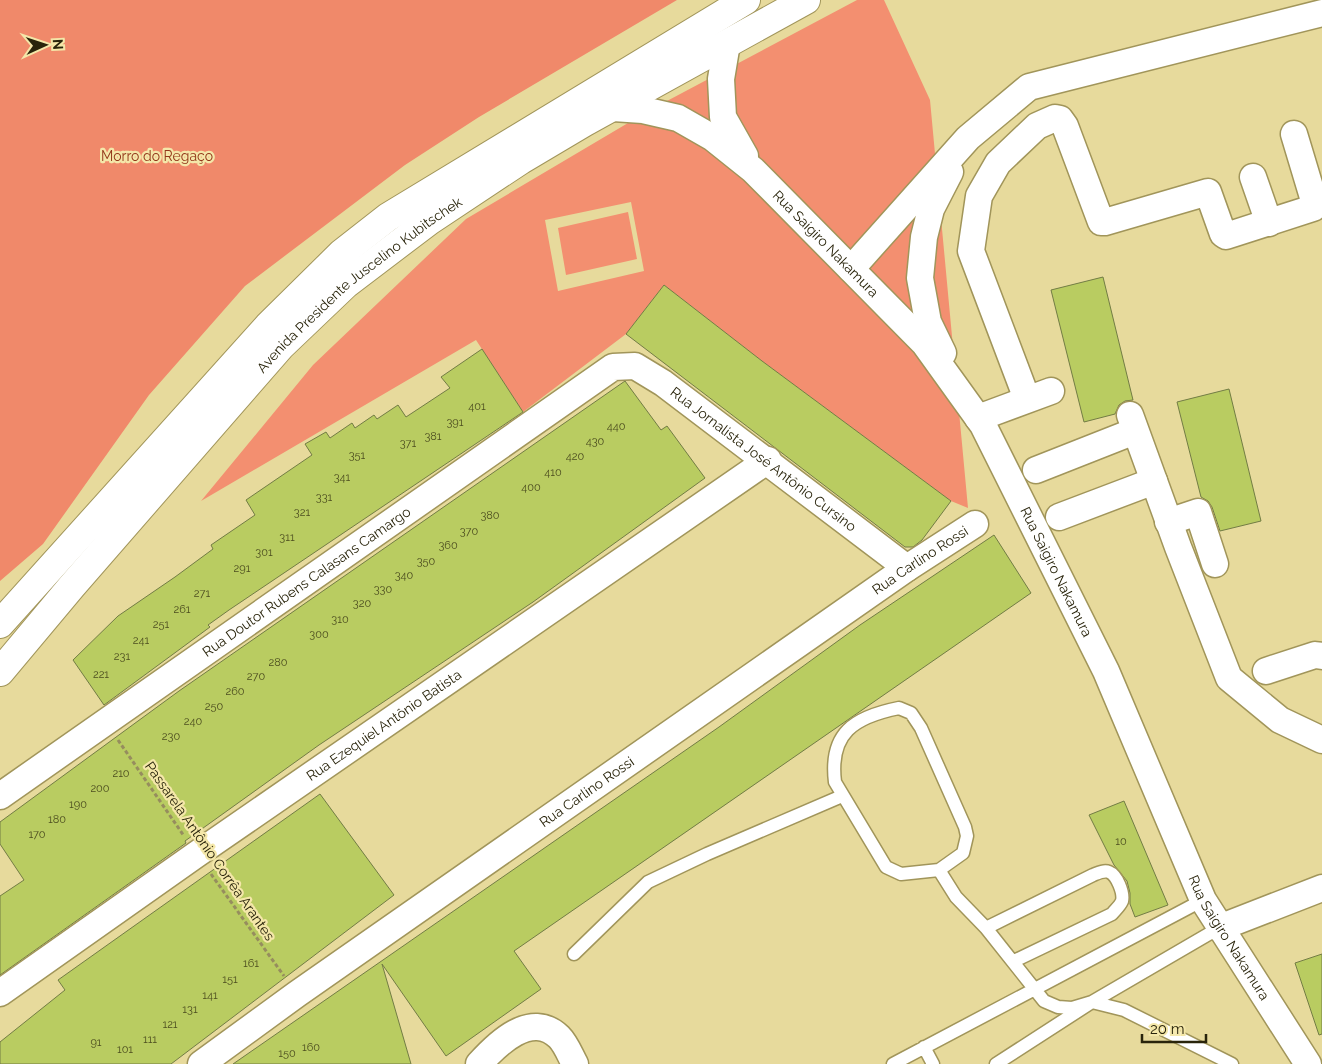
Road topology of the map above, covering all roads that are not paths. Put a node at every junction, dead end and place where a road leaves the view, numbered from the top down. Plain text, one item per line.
1 (746, 0) edge
2 (806, 0) edge
3 (1322, 13) edge
4 (727, 44) junction
5 (613, 108) junction
6 (1294, 134) dead end
7 (968, 138) junction
8 (753, 170) junction
9 (1253, 177) dead end
10 (1269, 223) junction
11 (851, 269) junction
12 (613, 367) joint
13 (971, 408) junction
14 (768, 460) junction
15 (1036, 470) dead end
16 (1154, 481) junction
17 (1059, 517) dead end
18 (1168, 522) junction
19 (975, 524) dead end
20 (1215, 564) dead end
21 (907, 568) junction
22 (0, 624) edge
23 (1322, 656) edge
24 (1266, 671) dead end
25 (0, 672) edge
26 (1322, 740) edge
27 (0, 796) edge
28 (842, 796) junction
29 (938, 870) junction
30 (1322, 888) edge
31 (1203, 900) junction
32 (986, 928) junction
33 (1219, 928) junction
34 (574, 954) dead end
35 (1014, 961) junction
36 (1036, 990) junction
37 (0, 993) edge
38 (1092, 1002) junction
39 (1285, 1026) junction
40 (924, 1047) junction
41 (1322, 1059) edge
42 (201, 1064) edge
43 (479, 1064) edge
44 (576, 1064) edge
45 (893, 1064) edge
46 (933, 1064) edge
47 (996, 1064) edge
48 (1232, 1064) edge
49 (1308, 1064) edge

1 - 22 main road, Avenida Presidente Juscelino Kubitschek
2 - 4 main road, Avenida Presidente Juscelino Kubitschek
3 - 7 street
4 - 5 main road, Avenida Presidente Juscelino Kubitschek
4 - 8 street, Rua Saigiro Nakamura
5 - 8 street, Rua Saigiro Nakamura
5 - 25 main road, Avenida Presidente Juscelino Kubitschek
6 - 10 street
7 - 11 street
7 - 13 street
8 - 11 street, Rua Saigiro Nakamura
9 - 10 street
10 - 13 street
11 - 13 street, Rua Saigiro Nakamura
12 - 14 street, Rua Jornalista José Antônio Cursino
12 - 27 street, Rua Doutor Rubens Calasans Camargo
13 - 31 street, Rua Saigiro Nakamura
14 - 21 street, Rua Jornalista José Antônio Cursino
14 - 37 street, Rua Ezequiel Antônio Batista
15 - 16 street
16 - 17 street
16 - 18 street
18 - 20 street
18 - 26 street
19 - 21 street, Rua Carlino Rossi
21 - 42 street, Rua Carlino Rossi
23 - 24 street
28 - 29 lane
28 - 29 lane
28 - 34 lane
29 - 32 lane
30 - 33 street
31 - 33 street, Rua Saigiro Nakamura
31 - 36 lane
32 - 35 lane
32 - 35 lane
33 - 38 lane
33 - 39 street, Rua Saigiro Nakamura
35 - 36 lane
36 - 38 lane
36 - 40 lane
38 - 47 lane
38 - 48 lane
39 - 41 street, Rua Saigiro Nakamura
39 - 49 street, Rua Saigiro Nakamura
40 - 45 lane
40 - 46 lane
43 - 44 street

